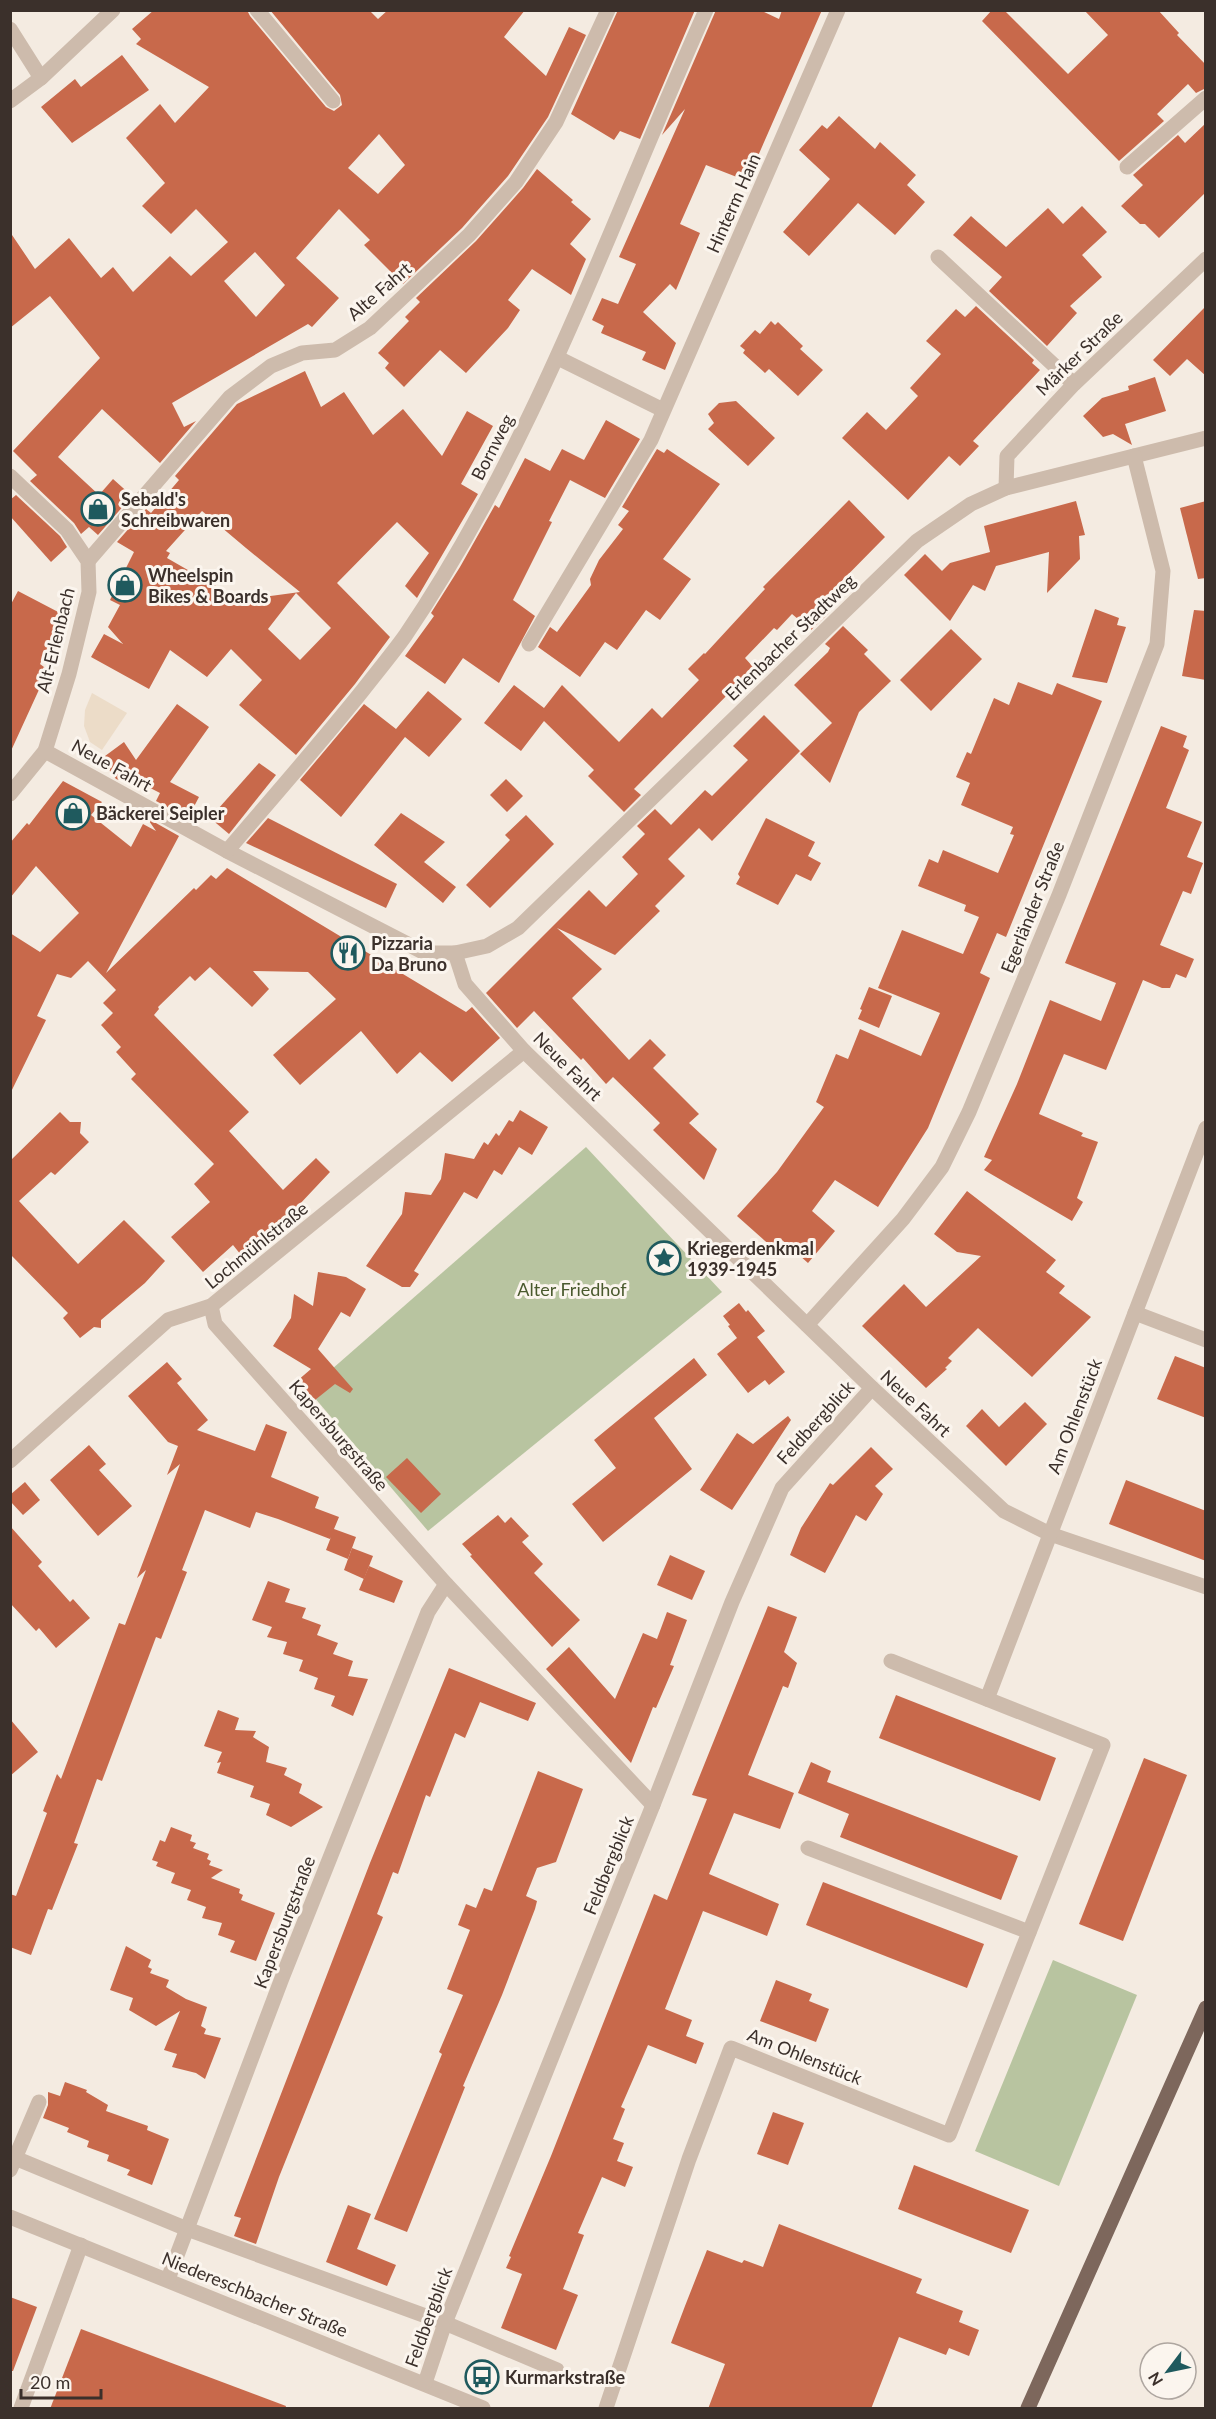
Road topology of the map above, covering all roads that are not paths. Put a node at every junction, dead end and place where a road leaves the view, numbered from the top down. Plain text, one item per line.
1 (113, 10) edge
2 (257, 10) edge
3 (608, 10) edge
4 (706, 10) edge
5 (838, 10) edge
6 (10, 29) edge
7 (41, 78) junction
8 (1206, 98) edge
9 (10, 101) edge
10 (333, 101) dead end
11 (1127, 167) dead end
12 (938, 257) dead end
13 (1206, 259) edge
14 (558, 358) junction
15 (1074, 384) junction
16 (663, 410) junction
17 (1206, 438) edge
18 (1134, 456) junction
19 (10, 476) edge
20 (1005, 488) junction
21 (88, 561) junction
22 (530, 644) dead end
23 (45, 751) junction
24 (16, 776) edge
25 (10, 794) edge
26 (227, 850) junction
27 (455, 953) junction
28 (524, 1051) junction
29 (1206, 1128) edge
30 (211, 1306) junction
31 (1135, 1313) junction
32 (807, 1325) junction
33 (1206, 1340) edge
34 (872, 1388) junction
35 (10, 1461) edge
36 (1050, 1534) junction
37 (446, 1584) junction
38 (1206, 1587) edge
39 (891, 1661) dead end
40 (987, 1699) junction
41 (653, 1805) junction
42 (808, 1848) dead end
43 (1029, 1932) junction
44 (1206, 2008) edge
45 (39, 2102) dead end
46 (13, 2164) edge
47 (10, 2217) edge
48 (187, 2229) junction
49 (81, 2245) junction
50 (168, 2279) junction
51 (445, 2324) junction
52 (557, 2370) dead end
53 (425, 2383) junction
54 (21, 2409) edge
55 (483, 2409) edge
56 (606, 2409) edge
57 (1028, 2409) edge

1 - 7 street
2 - 10 street
3 - 21 street, Alte Fahrt
4 - 14 street, Bornweg
5 - 16 street, Hinterm Hain
6 - 7 street
7 - 9 street
8 - 11 street
12 - 15 street
13 - 15 street, Märker Straße
14 - 16 street
14 - 26 street, Bornweg
15 - 20 street, Märker Straße
16 - 22 street, Hinterm Hain
17 - 18 street, Erlenbacher Stadtweg
18 - 20 street, Erlenbacher Stadtweg
18 - 32 street, Egerländer Straße
19 - 21 street
20 - 27 street, Erlenbacher Stadtweg
21 - 23 street, Alt-Erlenbach
23 - 24 street, Alt-Erlenbach
23 - 26 street, Neue Fahrt
24 - 25 street, Alt-Erlenbach
26 - 27 street, Neue Fahrt
27 - 28 street, Neue Fahrt
28 - 30 street, Lochmühlstraße
28 - 32 street, Neue Fahrt
29 - 31 street, Am Ohlenstück
30 - 35 street, Lochmühlstraße
30 - 37 street, Kapersburgstraße
31 - 33 street
31 - 36 street, Am Ohlenstück
32 - 34 street, Neue Fahrt
34 - 36 street, Neue Fahrt
34 - 41 street, Feldbergblick
36 - 38 street
36 - 40 street, Am Ohlenstück
37 - 41 street, Kapersburgstraße
37 - 48 street, Kapersburgstraße
39 - 40 street, Am Ohlenstück
40 - 43 street, Am Ohlenstück
41 - 51 street, Feldbergblick
42 - 43 street
43 - 56 street, Am Ohlenstück
44 - 57 main road
45 - 46 street
46 - 48 street
47 - 49 street, Niedereschbacher Straße
48 - 50 street, Kapersburgstraße
48 - 51 street
49 - 50 street, Niedereschbacher Straße
49 - 54 street
50 - 53 street, Niedereschbacher Straße
51 - 52 street
51 - 53 street, Feldbergblick
53 - 55 street, Niedereschbacher Straße

